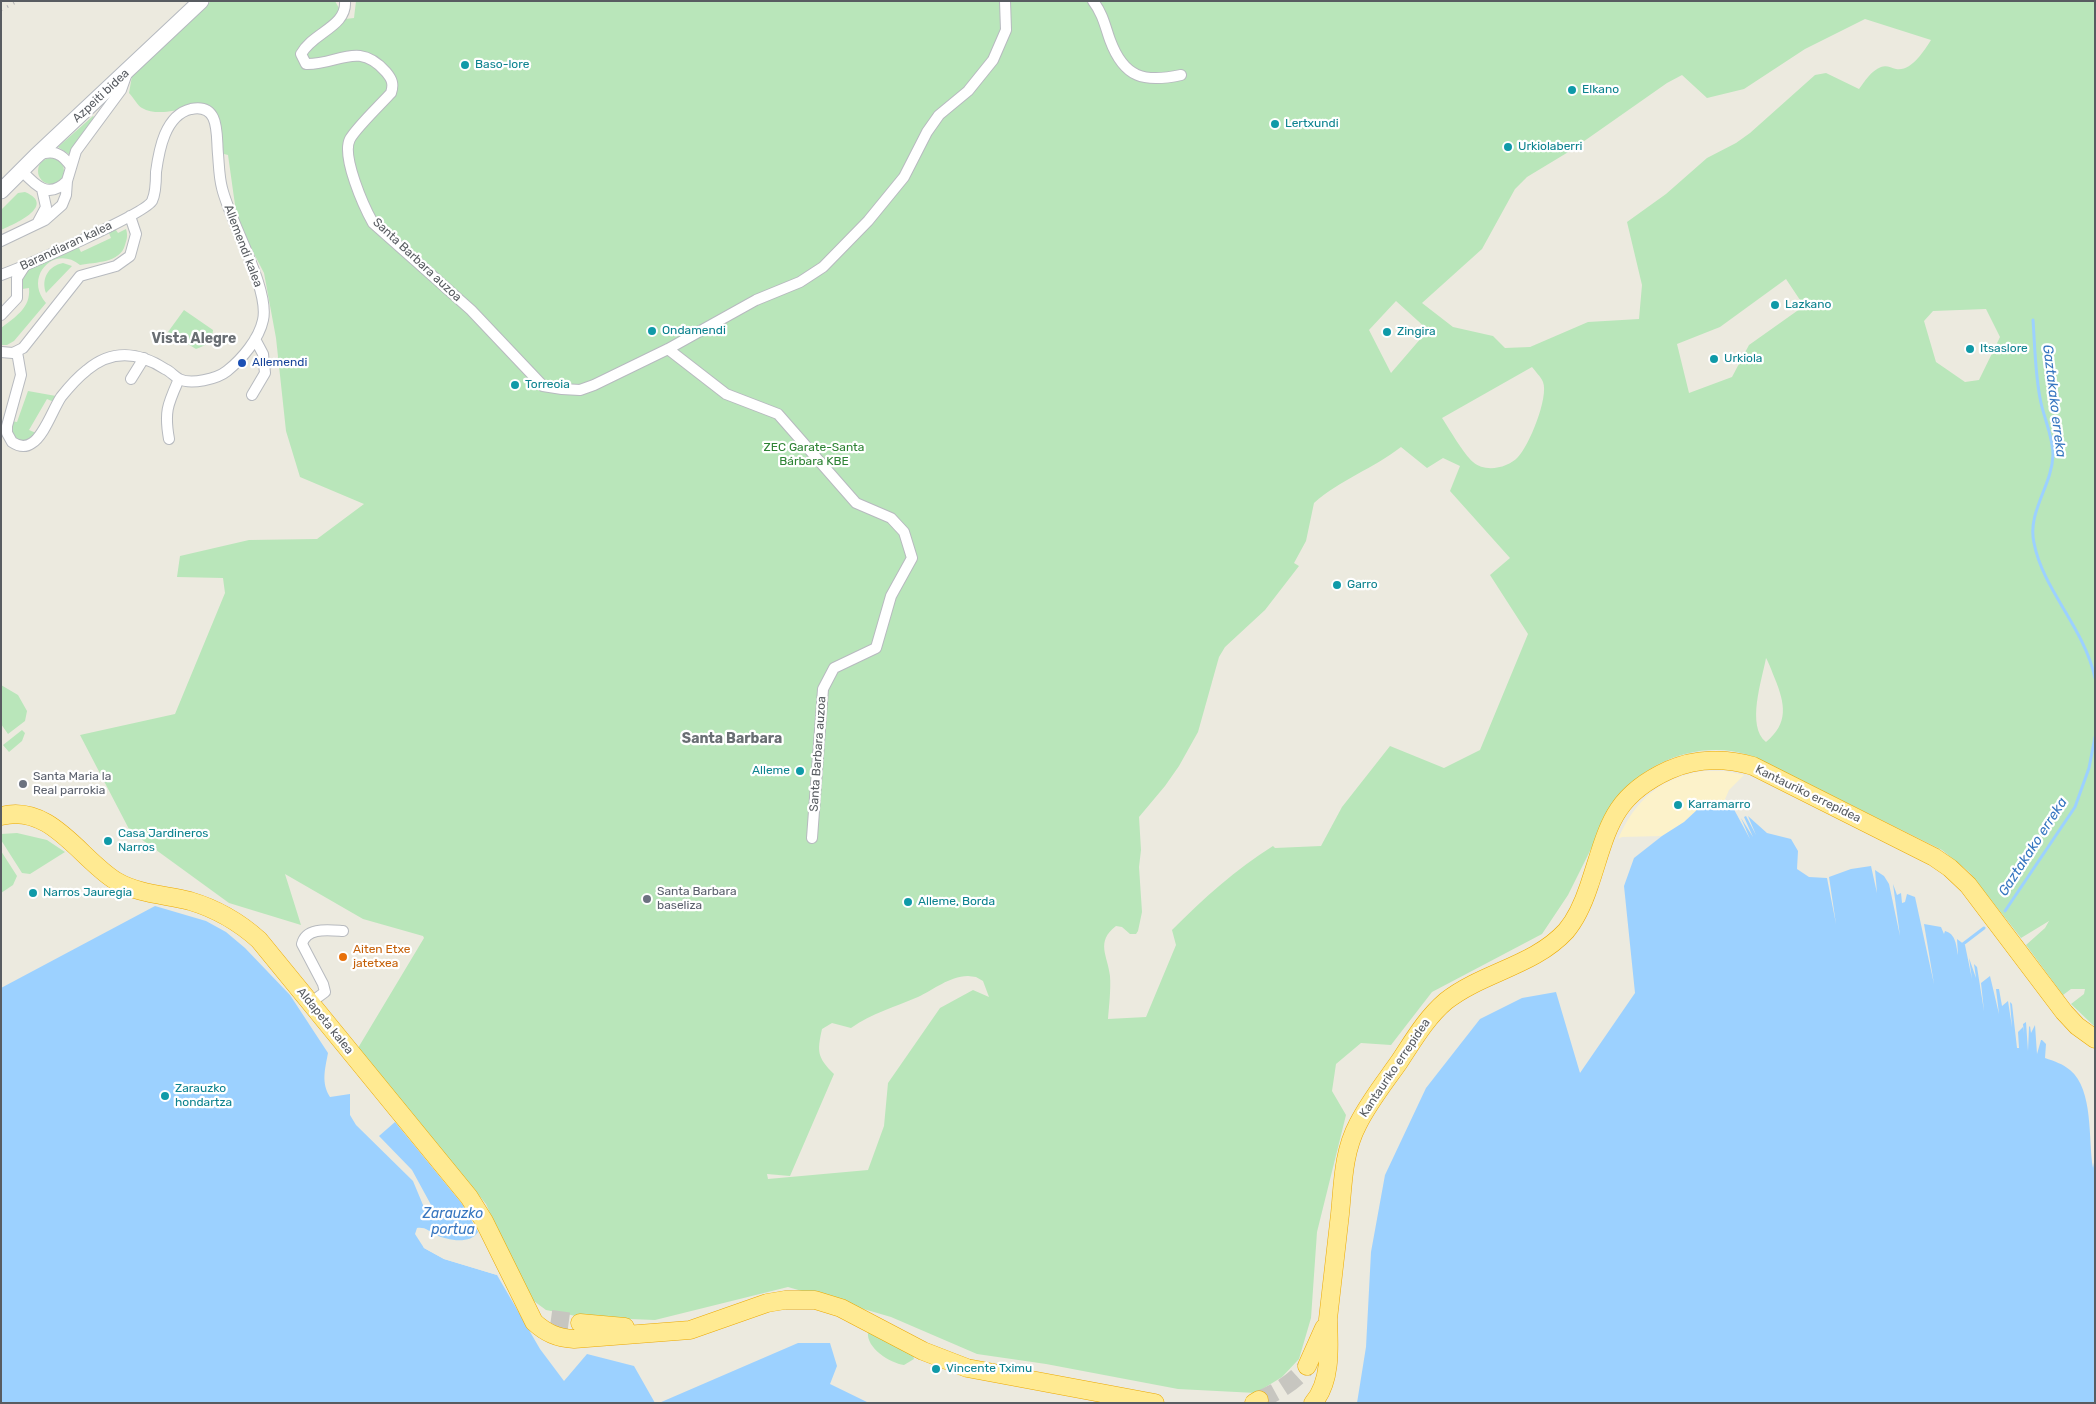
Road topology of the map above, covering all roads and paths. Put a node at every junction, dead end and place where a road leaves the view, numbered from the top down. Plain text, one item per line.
1 (201, 1) edge
2 (345, 1) edge
3 (1005, 1) edge
4 (1093, 1) edge
5 (127, 72) junction
6 (1181, 75) dead end
7 (36, 156) junction
8 (71, 167) junction
9 (21, 170) junction
10 (67, 181) junction
11 (42, 189) junction
12 (1, 191) edge
13 (130, 216) junction
14 (36, 224) junction
15 (1, 241) edge
16 (24, 266) junction
17 (1, 276) edge
18 (17, 285) junction
19 (1, 315) edge
20 (255, 339) junction
21 (668, 349) junction
22 (1, 352) edge
23 (16, 352) junction
24 (144, 358) junction
25 (131, 379) dead end
26 (179, 379) junction
27 (252, 394) dead end
28 (169, 439) dead end
29 (3, 818) edge
30 (812, 838) dead end
31 (343, 931) dead end
32 (310, 1002) junction
33 (2095, 1038) edge
34 (522, 1300) junction
35 (551, 1319) tunnel mouth
36 (1328, 1319) junction
37 (580, 1323) tunnel mouth
38 (668, 1331) junction
39 (1307, 1366) tunnel mouth
40 (1155, 1403) edge
41 (1313, 1403) edge

1 - 5 main road, Azpeiti bidea
2 - 21 street, Santa Barbara auzoa
3 - 21 street, Santa Barbara auzoa
4 - 6 street
5 - 7 main road, Azpeiti bidea
5 - 8 street
7 - 8 street
7 - 9 main road, Azpeiti bidea
8 - 10 street
9 - 11 street
9 - 12 main road, Azpeiti bidea
10 - 11 street
10 - 14 street
11 - 14 street
13 - 16 street, Barandiaran kalea
13 - 20 street, Allemendi kalea
13 - 23 street
14 - 15 street
16 - 17 street, Barandiaran kalea
16 - 18 street
17 - 18 street
18 - 19 street
20 - 26 street, Allemendi kalea
20 - 27 street
21 - 30 street, Santa Barbara auzoa
22 - 23 street
23 - 24 street
24 - 25 street
24 - 26 street
26 - 28 street
29 - 32 highway, Aldapeta kalea
31 - 32 street
32 - 34 highway, Aldapeta kalea
33 - 36 highway, Kantauriko errepidea
34 - 35 highway
34 - 38 highway, Aldapeta kalea
36 - 39 highway
36 - 41 highway
37 - 38 highway
38 - 40 highway

